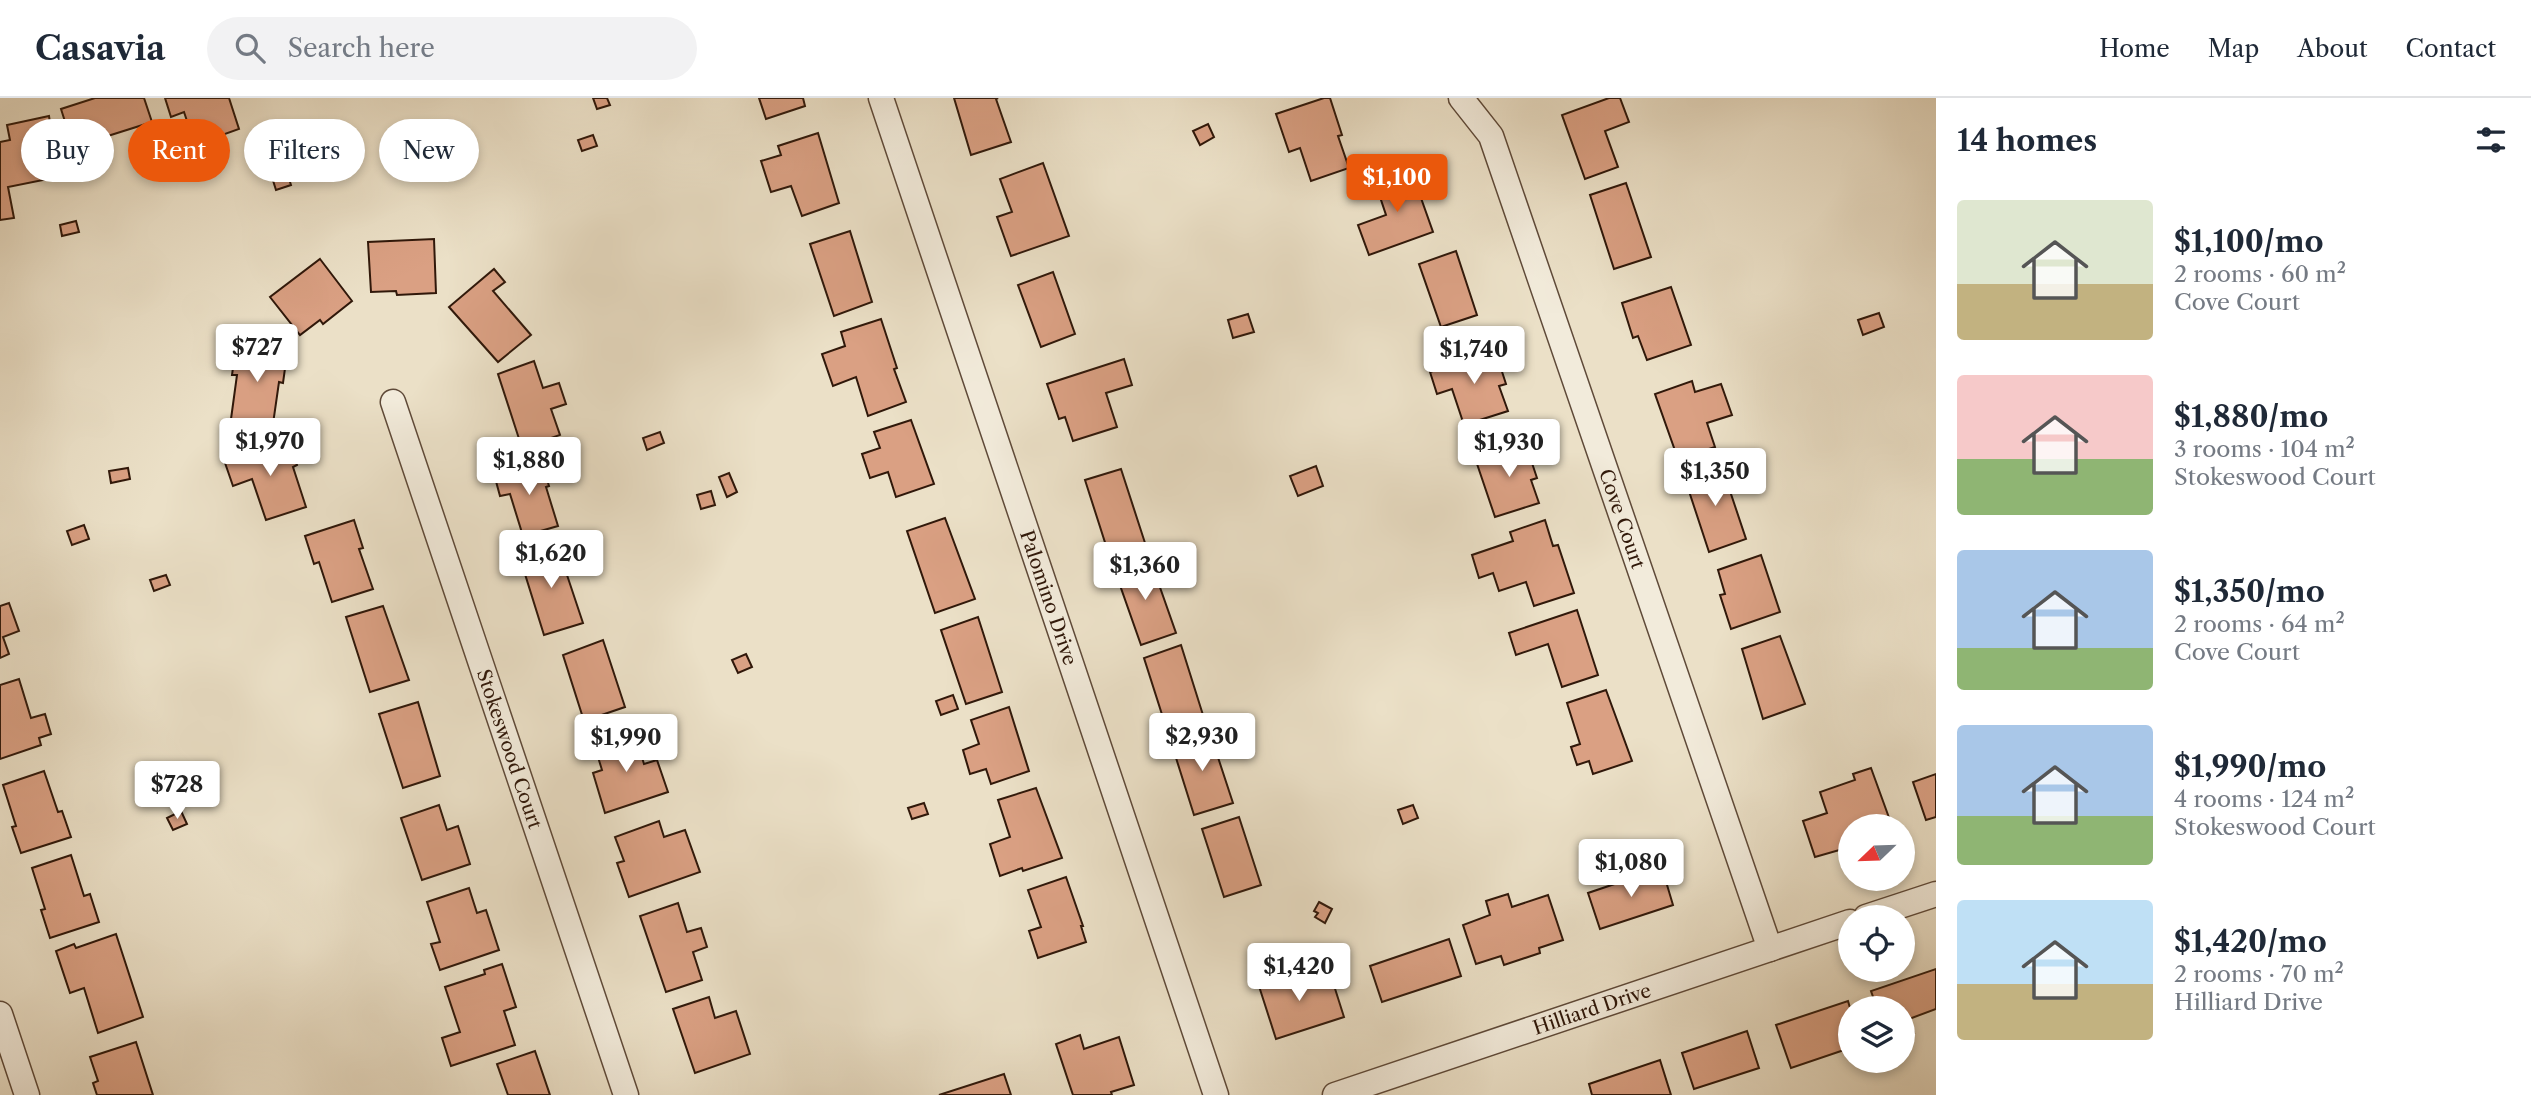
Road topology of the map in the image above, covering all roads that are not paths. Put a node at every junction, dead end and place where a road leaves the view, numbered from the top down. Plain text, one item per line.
1 (881, 98) edge
2 (1461, 98) edge
3 (393, 402) dead end
4 (1936, 894) edge
5 (1903, 905) edge
6 (1838, 926) edge
7 (1770, 949) junction
8 (0, 1014) edge
9 (27, 1095) edge
10 (626, 1095) edge
11 (1216, 1095) edge
12 (1335, 1095) edge

1 - 11 street, Palomino Drive
2 - 7 street, Cove Court
3 - 10 street, Stokeswood Court
4 - 5 street
6 - 7 street, Hilliard Drive
7 - 12 street, Hilliard Drive
8 - 9 street

